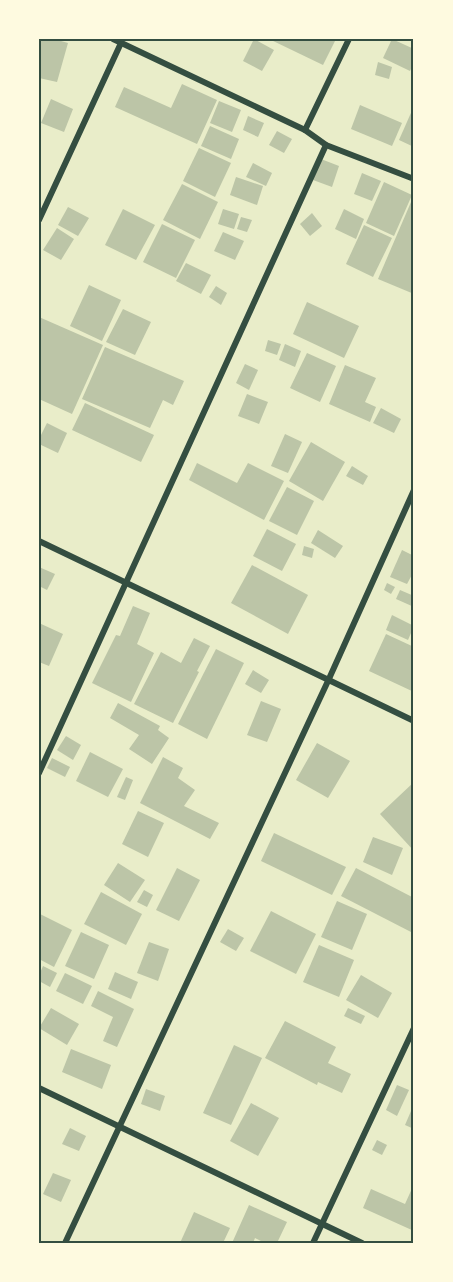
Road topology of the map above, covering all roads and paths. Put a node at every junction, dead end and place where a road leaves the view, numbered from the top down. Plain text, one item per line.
1 (113, 39) edge
2 (349, 39) edge
3 (121, 43) junction
4 (305, 130) junction
5 (326, 145) junction
6 (414, 179) edge
7 (39, 220) edge
8 (414, 490) edge
9 (39, 542) edge
10 (127, 583) junction
11 (328, 681) junction
12 (414, 721) edge
13 (39, 773) edge
14 (414, 1028) edge
15 (39, 1088) edge
16 (120, 1126) junction
17 (322, 1224) junction
18 (65, 1243) edge
19 (313, 1243) edge
20 (362, 1243) edge

1 - 3 street
2 - 4 street
3 - 4 street
3 - 7 street
4 - 5 street
5 - 6 street
5 - 10 street
8 - 11 street
9 - 10 street
10 - 11 street
10 - 13 street
11 - 12 street
11 - 16 street
14 - 17 street
15 - 16 street
16 - 17 street
16 - 18 street
17 - 19 street
17 - 20 street

